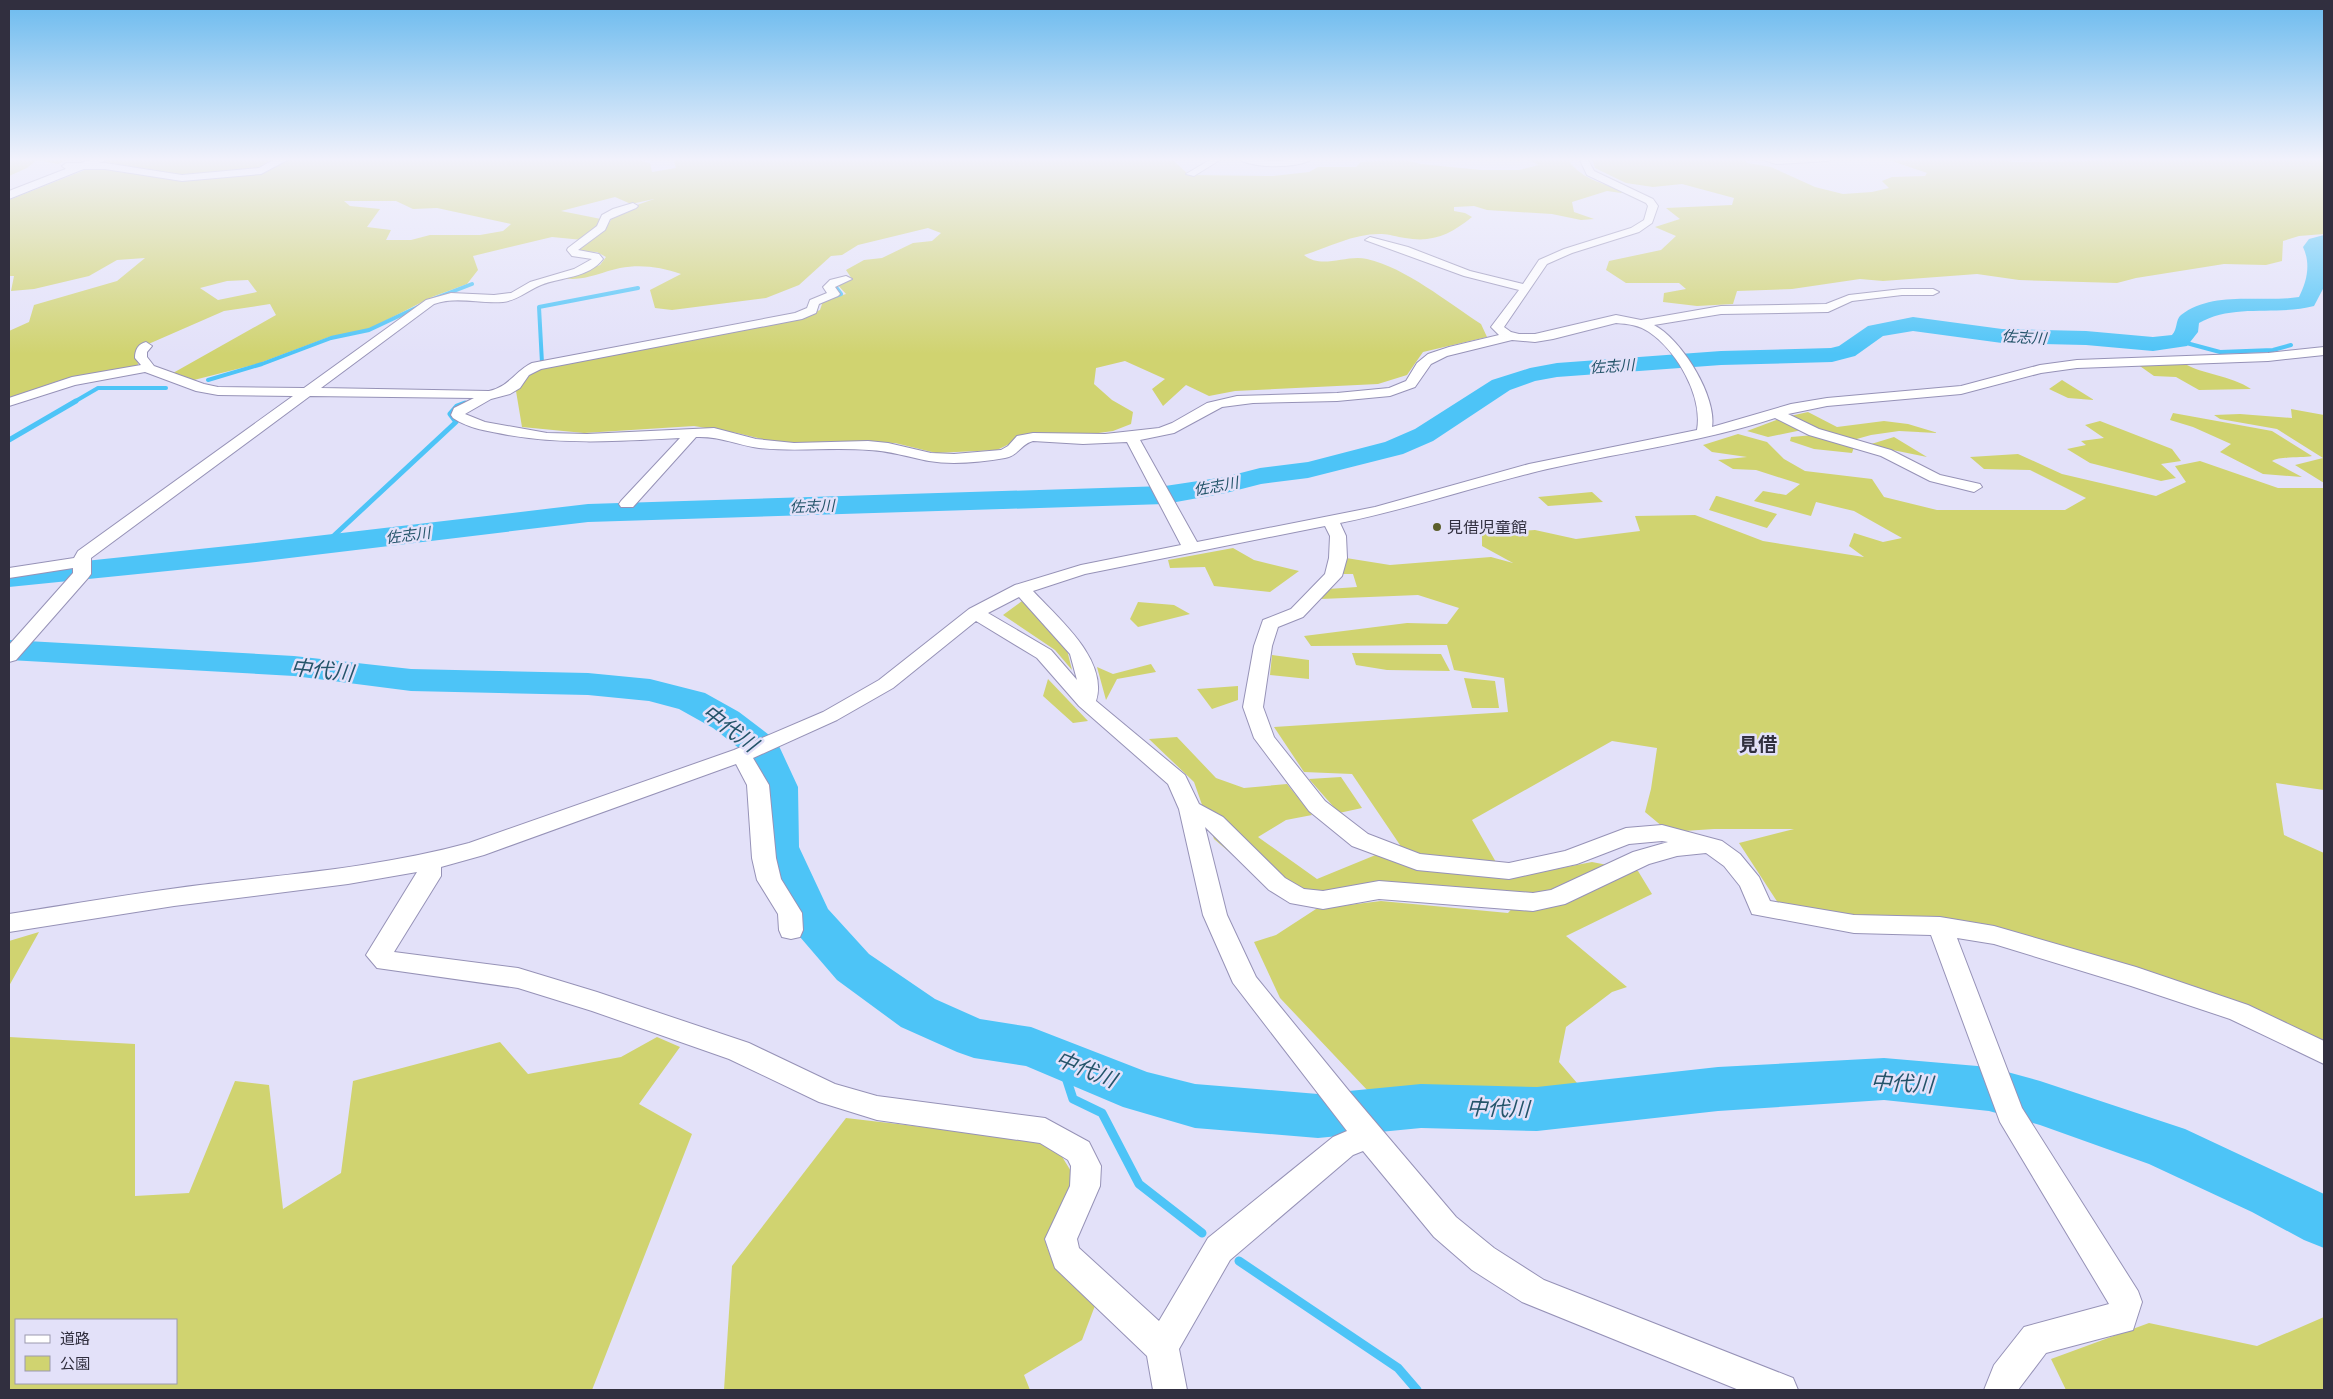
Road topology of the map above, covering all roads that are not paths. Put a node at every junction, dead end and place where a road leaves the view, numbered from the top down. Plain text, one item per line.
1 (604, 223) edge
2 (1645, 223) edge
3 (1370, 240) dead end
4 (846, 279) dead end
5 (1525, 288) junction
6 (1933, 292) dead end
7 (1642, 324) junction
8 (1509, 337) junction
9 (146, 346) dead end
10 (2324, 351) edge
11 (146, 368) junction
12 (306, 393) junction
13 (486, 396) junction
14 (9, 402) edge
15 (1776, 413) junction
16 (693, 432) junction
17 (1704, 433) junction
18 (1132, 436) junction
19 (1974, 487) dead end
20 (627, 504) dead end
21 (1331, 521) junction
22 (1192, 549) junction
23 (82, 568) junction
24 (9, 573) edge
25 (1021, 589) junction
26 (975, 613) junction
27 (13, 651) edge
28 (1086, 702) junction
29 (741, 755) junction
30 (1190, 809) junction
31 (1714, 847) junction
32 (430, 862) junction
33 (9, 923) edge
34 (1940, 926) junction
35 (791, 930) dead end
36 (2324, 1053) edge
37 (1368, 1135) junction
38 (1162, 1347) junction
39 (1170, 1390) edge
40 (1781, 1390) edge
41 (2000, 1390) edge

1 - 12 street
2 - 5 street
3 - 5 street
4 - 13 street
5 - 8 street
6 - 7 street
7 - 8 street
7 - 17 street
8 - 18 street
9 - 11 street
10 - 15 street
11 - 12 street
11 - 14 street
12 - 13 street
12 - 23 street
13 - 16 street
15 - 17 street
15 - 19 street
16 - 18 street
16 - 20 street
17 - 21 street
18 - 22 street
21 - 22 street
21 - 31 street
22 - 25 street
23 - 24 street
23 - 27 street
25 - 26 street
25 - 28 street
26 - 28 street
26 - 29 street
28 - 30 street
29 - 32 street
29 - 35 street
30 - 31 street
30 - 37 street
31 - 34 street
32 - 33 street
32 - 38 street
34 - 36 street
34 - 41 street
37 - 38 street
37 - 40 street
38 - 39 street

